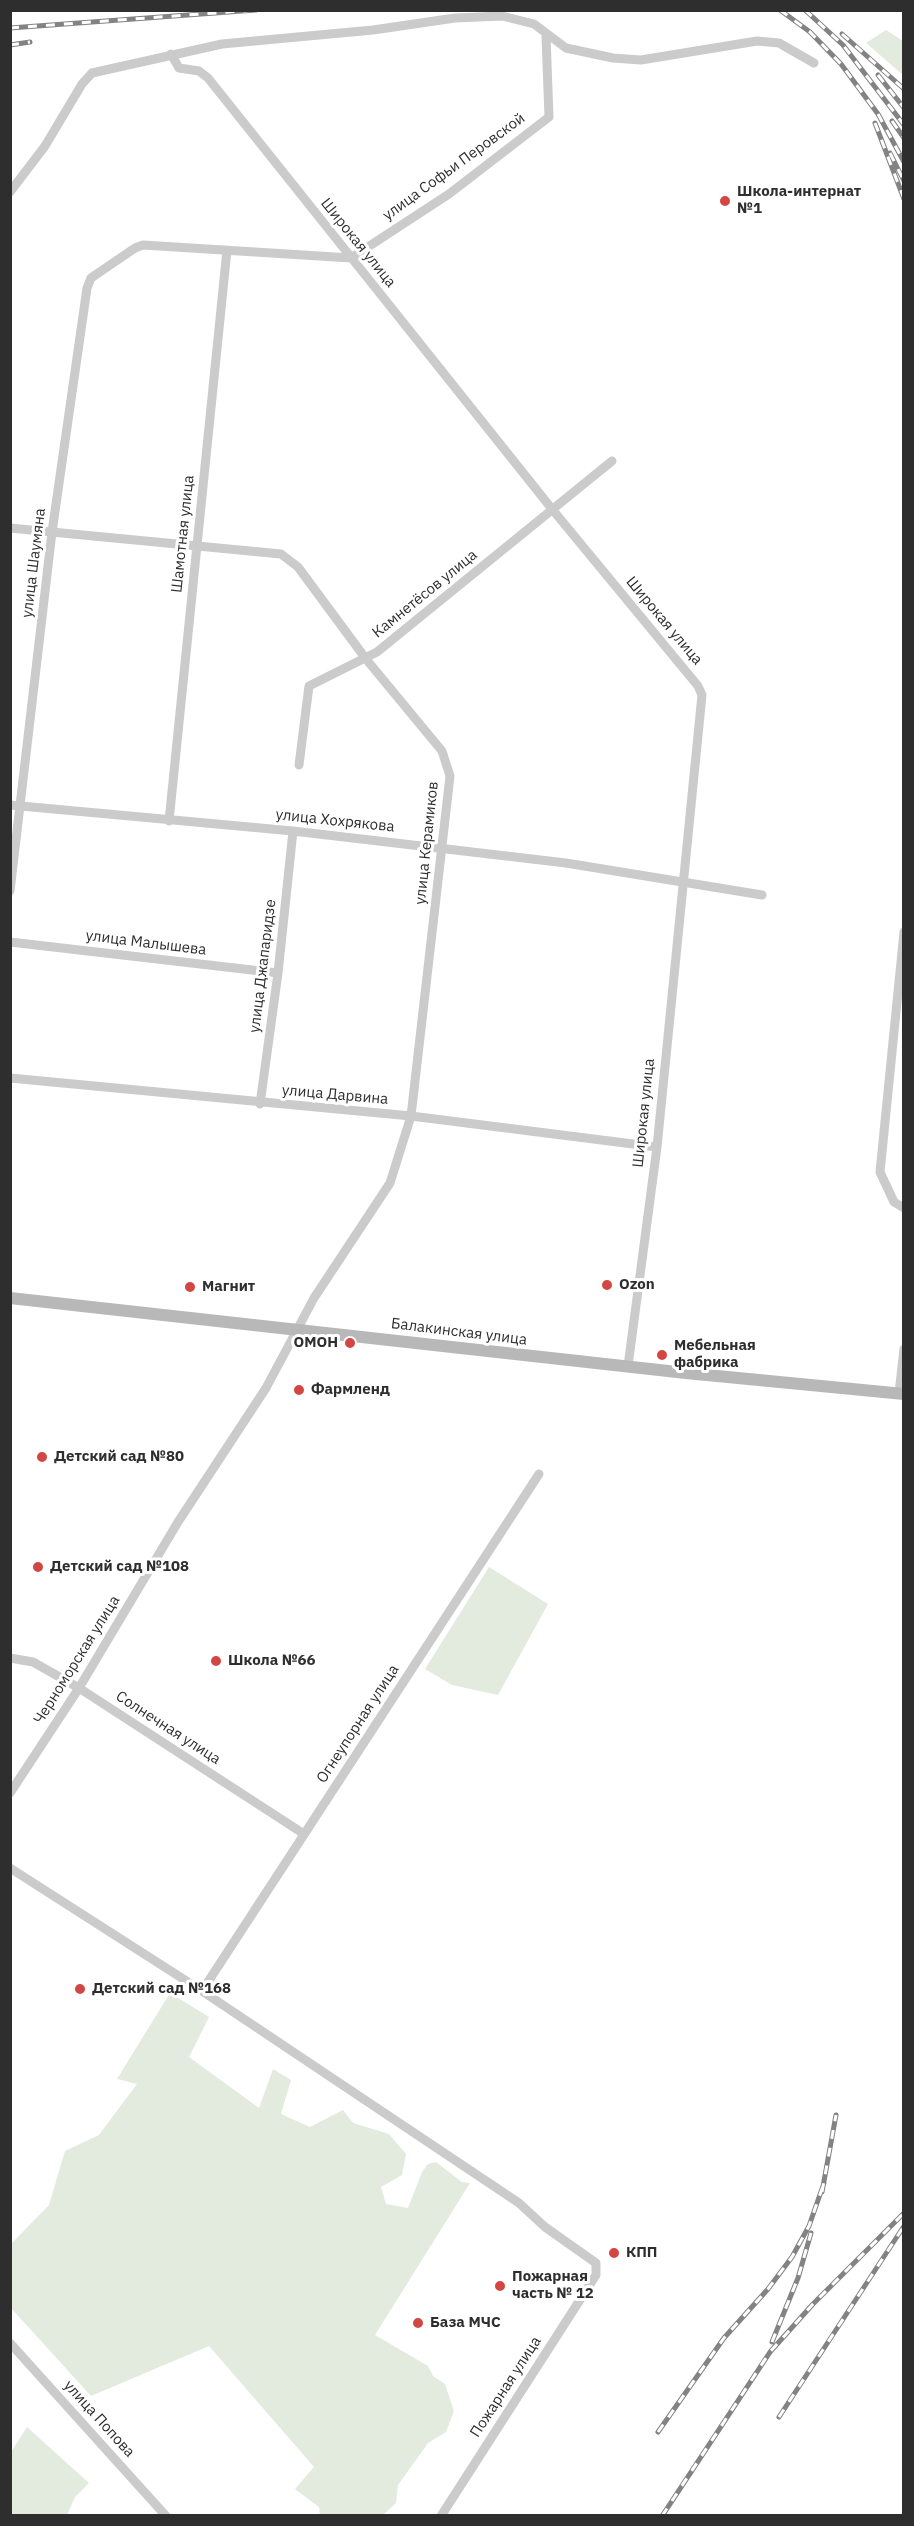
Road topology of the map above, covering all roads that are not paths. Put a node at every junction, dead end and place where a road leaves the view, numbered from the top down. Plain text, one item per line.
1 (546, 36) junction
2 (171, 54) junction
3 (814, 63) dead end
4 (10, 192) edge
5 (227, 250) junction
6 (351, 258) junction
7 (612, 461) dead end
8 (552, 510) junction
9 (10, 528) edge
10 (52, 532) junction
11 (197, 547) junction
12 (366, 658) junction
13 (298, 765) dead end
14 (15, 805) edge
15 (169, 821) junction
16 (293, 831) junction
17 (442, 848) junction
18 (682, 881) junction
19 (10, 891) edge
20 (762, 895) dead end
21 (903, 932) edge
22 (10, 942) edge
23 (278, 973) junction
24 (10, 1078) edge
25 (260, 1104) junction
26 (411, 1116) junction
27 (657, 1147) junction
28 (903, 1208) edge
29 (10, 1298) edge
30 (298, 1328) junction
31 (903, 1349) edge
32 (628, 1366) junction
33 (901, 1393) edge
34 (539, 1474) dead end
35 (10, 1658) edge
36 (79, 1688) junction
37 (10, 1793) edge
38 (304, 1834) junction
39 (10, 1868) edge
40 (202, 1991) junction
41 (10, 2343) edge
42 (166, 2516) edge
43 (441, 2516) edge

1 - 2 street
1 - 3 street
1 - 6 street, улица Софьи Перовской
2 - 4 street
2 - 6 street, Широкая улица
5 - 6 street
5 - 10 street, улица Шаумяна
5 - 11 street, Шамотная улица
6 - 8 street, Широкая улица
7 - 8 street, Камнетёсов улица
8 - 12 street, Камнетёсов улица
8 - 18 street, Широкая улица
9 - 10 street, улица Керамиков
10 - 11 street, улица Керамиков
10 - 14 street, улица Шаумяна
11 - 12 street, улица Керамиков
11 - 15 street, Шамотная улица
12 - 13 street, Камнетёсов улица
12 - 17 street, улица Керамиков
14 - 15 street, улица Хохрякова
14 - 19 street, улица Шаумяна
15 - 16 street, улица Хохрякова
16 - 17 street, улица Хохрякова
16 - 23 street, улица Джапаридзе
17 - 18 street, улица Хохрякова
17 - 26 street, улица Керамиков
18 - 20 street, улица Хохрякова
18 - 27 street, Широкая улица
21 - 28 street
22 - 23 street, улица Малышева
23 - 25 street, улица Джапаридзе
24 - 25 street, улица Дарвина
25 - 26 street, улица Дарвина
26 - 27 street, улица Дарвина
26 - 30 street, улица Керамиков
27 - 32 street, Широкая улица
29 - 30 main road, Балакинская улица
30 - 32 main road, Балакинская улица
30 - 36 street, Черноморская улица
31 - 33 street
32 - 33 main road, Балакинская улица
34 - 38 street, Огнеупорная улица
35 - 36 street, Солнечная улица
36 - 37 street, Черноморская улица
36 - 38 street, Солнечная улица
38 - 40 street, Огнеупорная улица
39 - 40 street
40 - 43 street, Пожарная улица
41 - 42 street, улица Попова

